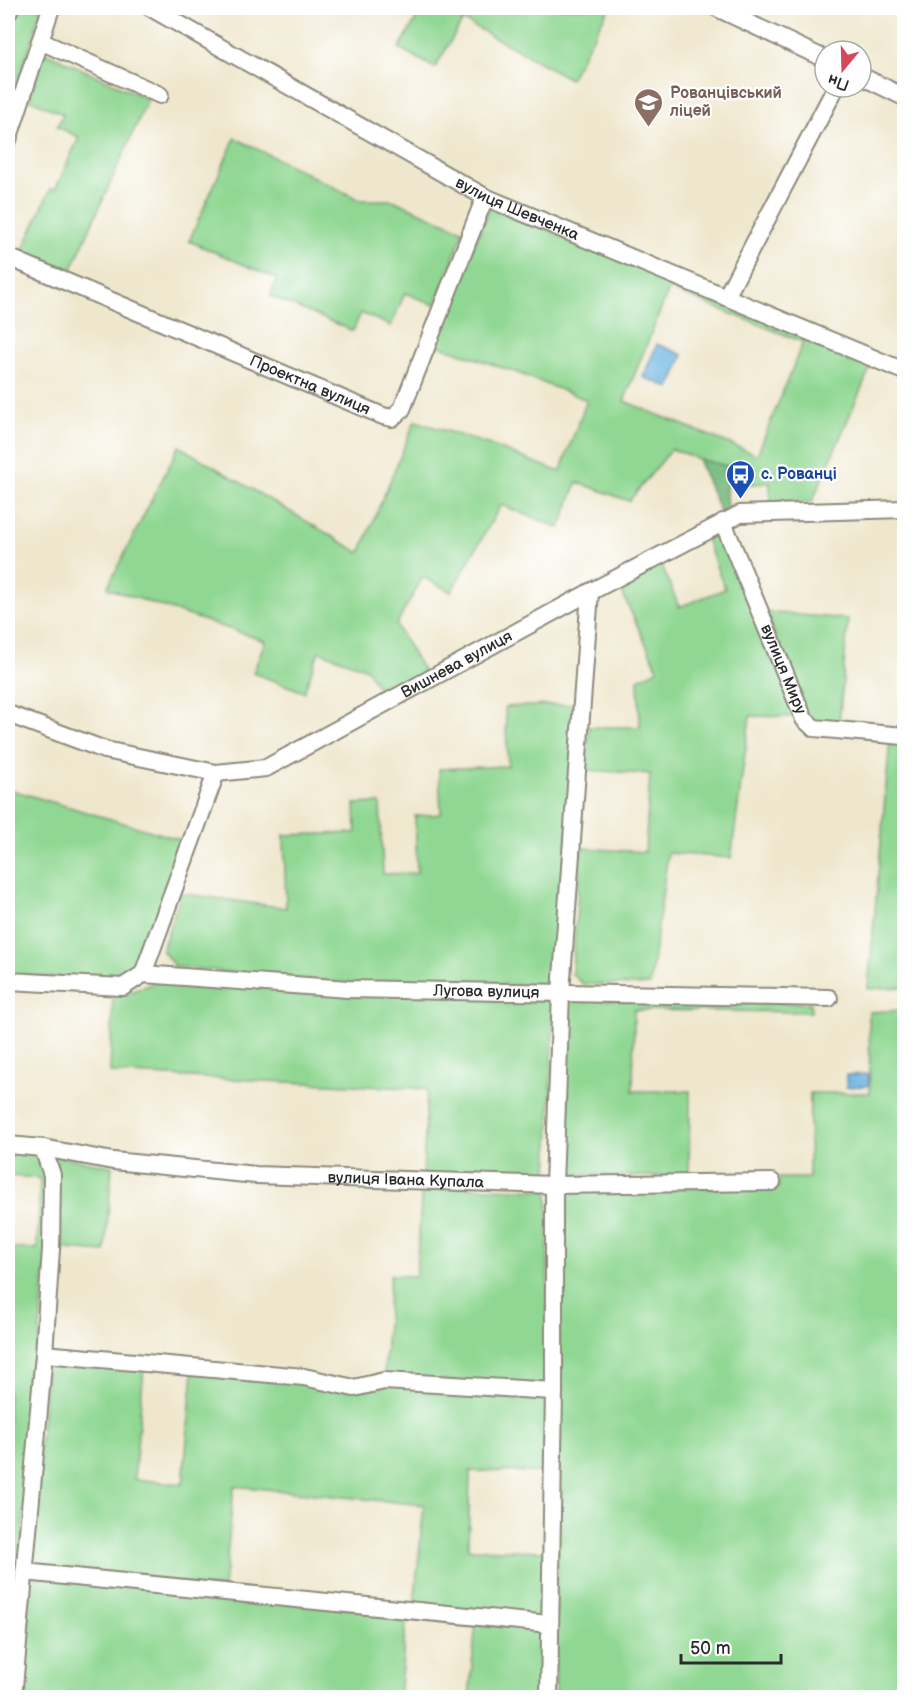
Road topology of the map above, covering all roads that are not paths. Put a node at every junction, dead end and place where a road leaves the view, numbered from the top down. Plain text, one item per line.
1 (10, 8) edge
2 (51, 8) edge
3 (151, 8) edge
4 (717, 8) edge
5 (8, 13) edge
6 (40, 41) junction
7 (813, 53) edge
8 (873, 82) edge
9 (160, 95) dead end
10 (904, 97) edge
11 (830, 99) edge
12 (8, 140) edge
13 (485, 197) junction
14 (8, 256) edge
15 (726, 297) junction
16 (904, 371) edge
17 (904, 509) edge
18 (723, 522) junction
19 (590, 592) junction
20 (8, 714) edge
21 (904, 736) edge
22 (216, 773) junction
23 (143, 974) junction
24 (8, 981) edge
25 (561, 992) junction
26 (829, 998) dead end
27 (8, 1144) edge
28 (43, 1148) junction
29 (772, 1182) dead end
30 (554, 1185) junction
31 (45, 1354) junction
32 (554, 1391) junction
33 (24, 1572) junction
34 (549, 1624) junction
35 (13, 1698) edge
36 (549, 1698) edge

1 - 5 street
2 - 6 street
3 - 13 street, вулиця Шевченка
4 - 7 street
6 - 9 street
6 - 12 street
8 - 10 street
11 - 15 street
13 - 14 street, Проектна вулиця
13 - 15 street, вулиця Шевченка
15 - 16 street, вулиця Шевченка
17 - 18 street, Вишнева вулиця
18 - 19 street, Вишнева вулиця
18 - 21 street, вулиця Миру
19 - 22 street, Вишнева вулиця
19 - 25 street
20 - 22 street, Вишнева вулиця
22 - 23 street
23 - 24 street
23 - 25 street, Лугова вулиця
25 - 26 street, Лугова вулиця
25 - 30 street
27 - 28 street, вулиця Івана Купала
28 - 30 street, вулиця Івана Купала
28 - 31 street
29 - 30 street, вулиця Івана Купала
30 - 32 street
31 - 32 street
31 - 33 street
32 - 34 street
33 - 34 street
33 - 35 street
34 - 36 street

